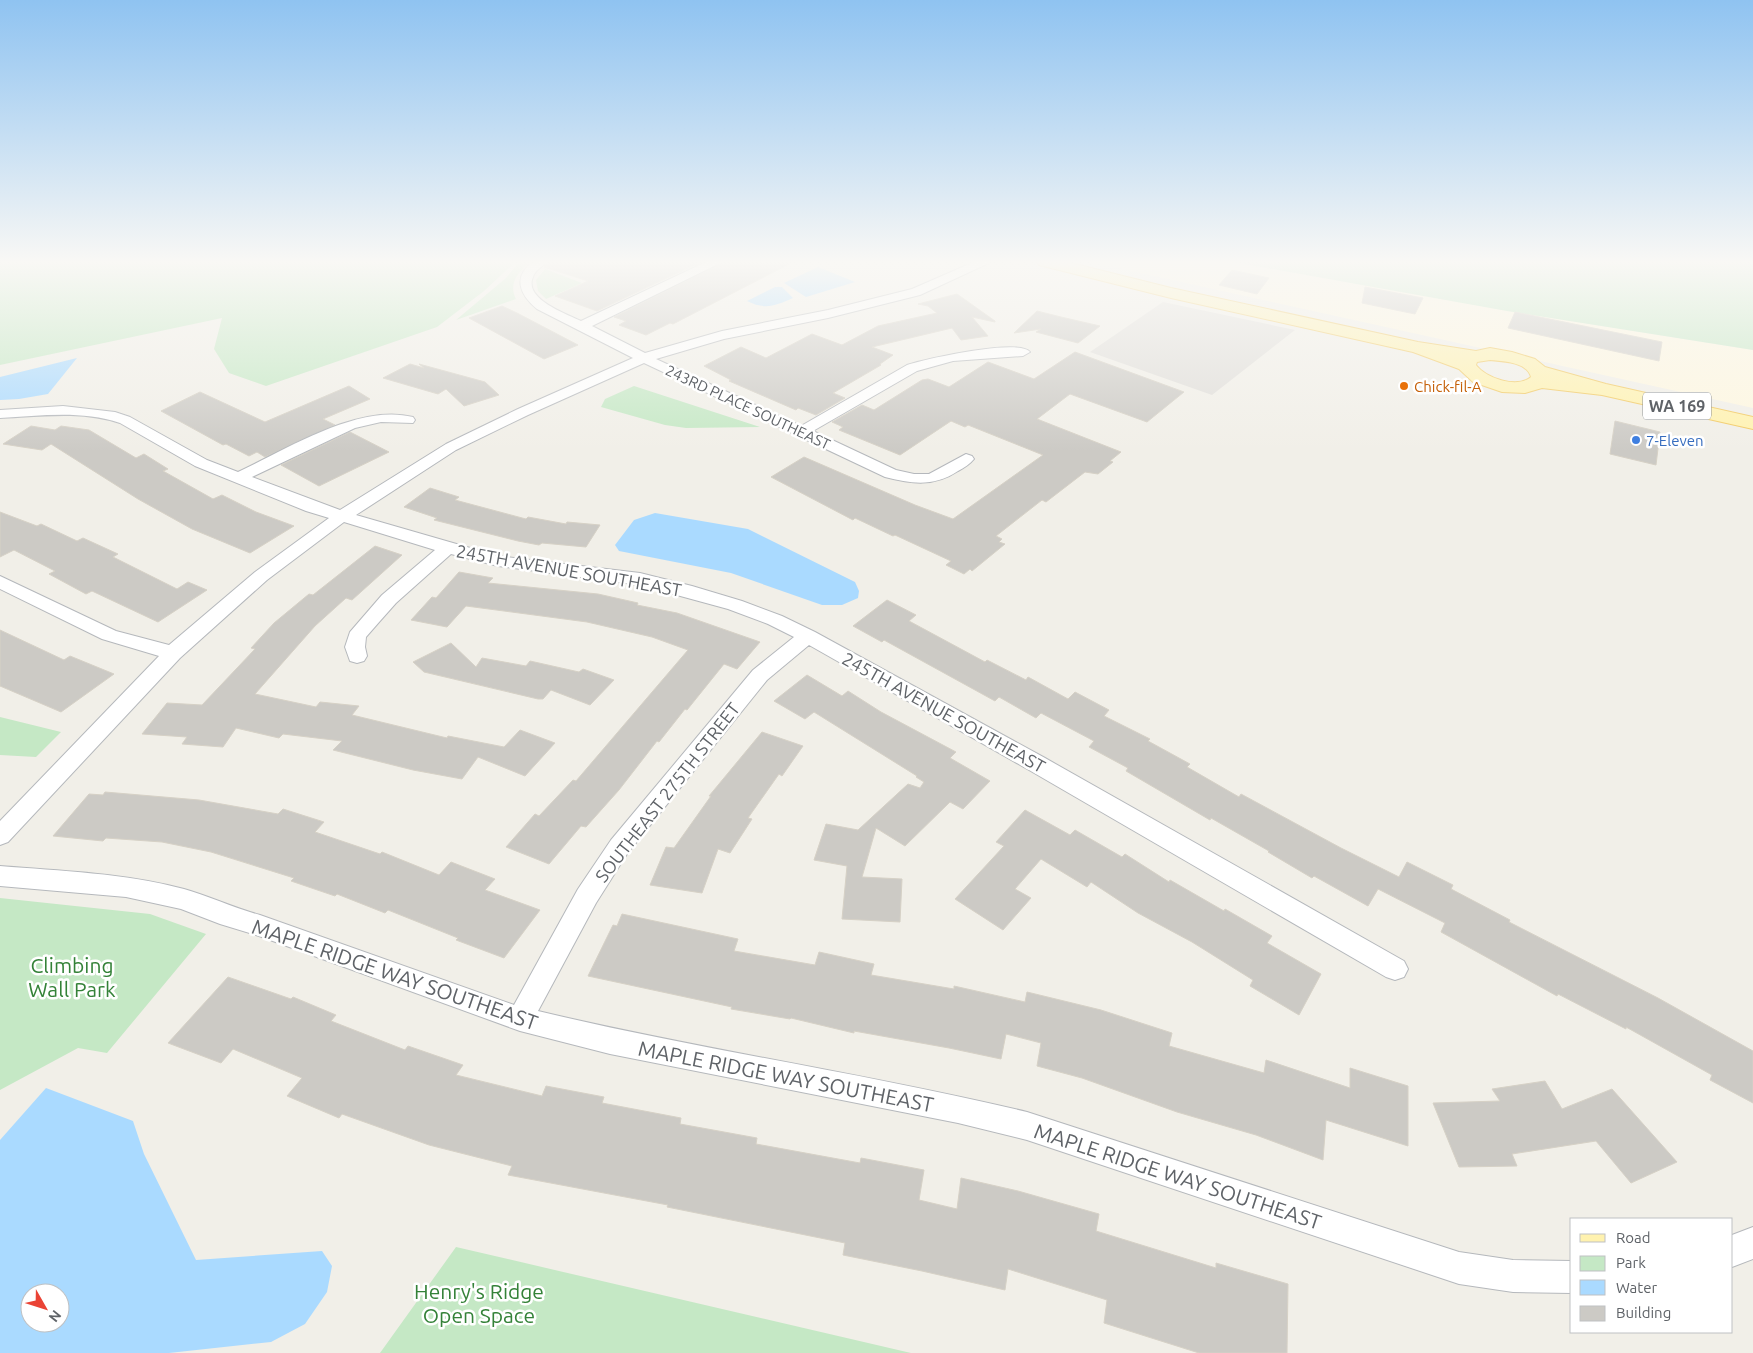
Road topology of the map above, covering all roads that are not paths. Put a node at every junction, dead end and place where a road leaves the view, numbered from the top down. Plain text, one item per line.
1 (769, 325) edge
2 (1316, 325) edge
3 (582, 326) edge
4 (1023, 352) dead end
5 (639, 356) junction
6 (1470, 361) junction
7 (1539, 376) junction
8 (2, 414) edge
9 (408, 420) dead end
10 (1753, 423) edge
11 (801, 432) junction
12 (966, 459) dead end
13 (240, 477) junction
14 (342, 516) junction
15 (448, 548) junction
16 (0, 582) edge
17 (808, 636) junction
18 (173, 653) junction
19 (357, 656) dead end
20 (0, 836) edge
21 (0, 876) edge
22 (1395, 969) dead end
23 (520, 1019) junction
24 (1753, 1243) edge
25 (1733, 1252) edge
26 (1570, 1277) edge

1 - 5 street
2 - 6 main road, WA 169
3 - 5 street, 243RD PLACE SOUTHEAST
4 - 11 street
5 - 11 street, 243RD PLACE SOUTHEAST
5 - 14 street
6 - 7 main road, WA 169
6 - 7 main road, WA 169
7 - 10 main road, WA 169
8 - 13 street, 245TH AVENUE SOUTHEAST
9 - 13 street
11 - 12 street, 243RD PLACE SOUTHEAST
13 - 14 street, 245TH AVENUE SOUTHEAST
14 - 15 street, 245TH AVENUE SOUTHEAST
14 - 18 street
15 - 17 street, 245TH AVENUE SOUTHEAST
15 - 19 street
16 - 18 street
17 - 22 street, 245TH AVENUE SOUTHEAST
17 - 23 street, SOUTHEAST 275TH STREET
18 - 20 street
21 - 23 street, MAPLE RIDGE WAY SOUTHEAST
23 - 26 street, MAPLE RIDGE WAY SOUTHEAST
24 - 25 street

